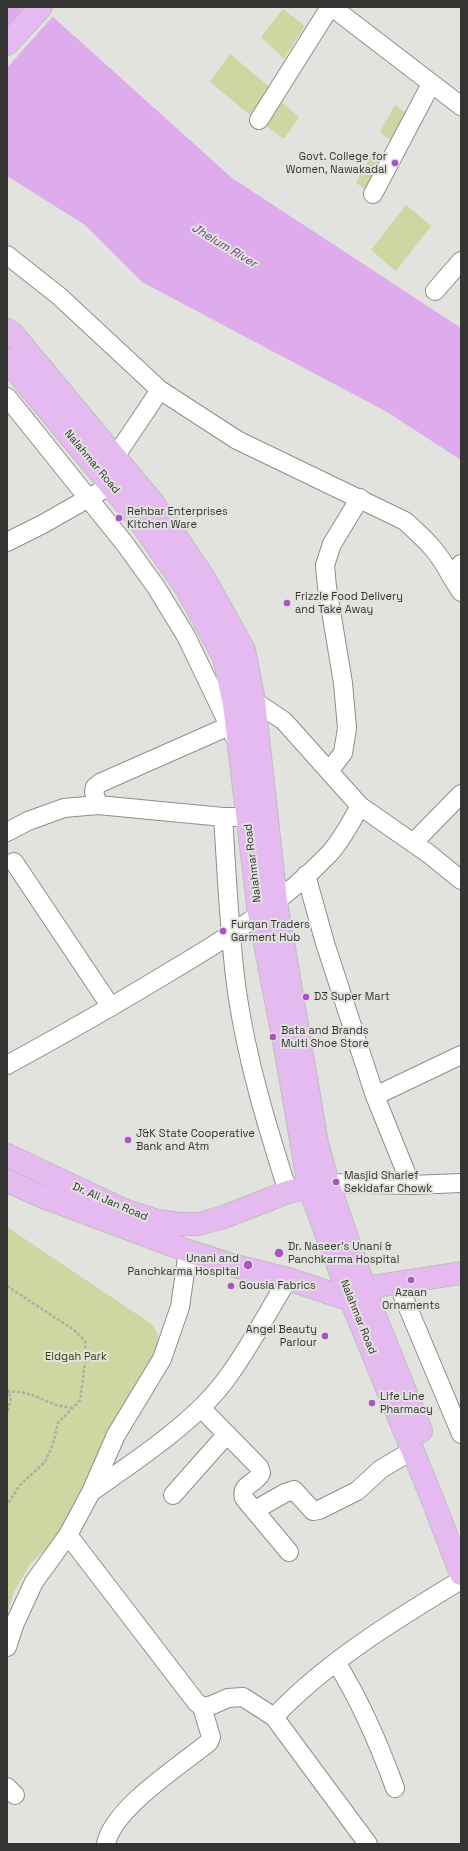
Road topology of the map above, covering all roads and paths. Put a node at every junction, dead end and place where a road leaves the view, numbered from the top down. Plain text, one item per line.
1 (331, 7) edge
2 (35, 14) edge
3 (7, 44) edge
4 (431, 84) junction
5 (461, 106) edge
6 (259, 120) dead end
7 (373, 194) dead end
8 (7, 255) edge
9 (461, 261) edge
10 (436, 291) dead end
11 (7, 330) edge
12 (7, 360) edge
13 (160, 390) junction
14 (7, 397) edge
15 (115, 457) junction
16 (130, 475) junction
17 (111, 485) junction
18 (360, 498) junction
19 (88, 499) junction
20 (7, 542) edge
21 (456, 570) edge
22 (461, 592) edge
23 (244, 702) junction
24 (229, 726) junction
25 (239, 746) junction
26 (329, 771) junction
27 (461, 794) edge
28 (98, 805) junction
29 (360, 806) junction
30 (223, 817) junction
31 (248, 817) junction
32 (7, 832) edge
33 (413, 843) junction
34 (14, 862) dead end
35 (306, 875) junction
36 (461, 880) edge
37 (267, 907) junction
38 (231, 935) junction
39 (111, 1008) junction
40 (461, 1056) edge
41 (7, 1065) edge
42 (375, 1096) junction
43 (7, 1155) edge
44 (7, 1181) edge
45 (461, 1183) edge
46 (319, 1185) junction
47 (411, 1185) junction
48 (288, 1192) junction
49 (188, 1251) junction
50 (461, 1273) edge
51 (288, 1279) junction
52 (7, 1286) edge
53 (461, 1286) edge
54 (362, 1296) junction
55 (403, 1296) junction
56 (7, 1391) edge
57 (72, 1408) junction
58 (201, 1408) junction
59 (7, 1414) edge
60 (227, 1434) junction
61 (461, 1434) edge
62 (412, 1450) junction
63 (91, 1492) junction
64 (173, 1495) dead end
65 (439, 1495) junction
66 (7, 1505) edge
67 (255, 1510) junction
68 (461, 1530) edge
69 (68, 1535) junction
70 (289, 1552) dead end
71 (461, 1574) edge
72 (461, 1580) edge
73 (7, 1647) edge
74 (336, 1662) junction
75 (202, 1707) junction
76 (274, 1717) junction
77 (395, 1788) dead end
78 (106, 1844) edge
79 (368, 1844) edge

1 - 4 street
1 - 6 street
2 - 3 main road
4 - 5 street
4 - 7 street
8 - 13 street
9 - 10 street
11 - 15 main road, Nalahmar Road
12 - 17 main road, Nalahmar Road
13 - 15 street
13 - 18 street
14 - 19 street
15 - 16 main road, Nalahmar Road
16 - 17 street
16 - 23 main road, Nalahmar Road
17 - 19 street
17 - 23 main road, Nalahmar Road
18 - 21 street
18 - 26 street
19 - 20 street
19 - 24 street
21 - 22 street
23 - 25 main road, Nalahmar Road
23 - 26 street
23 - 37 main road, Nalahmar Road
24 - 25 street
24 - 28 street
25 - 31 main road, Nalahmar Road
26 - 29 street
27 - 33 street
28 - 30 street
28 - 32 street
29 - 33 street
29 - 35 street
30 - 31 street
30 - 38 street
31 - 37 main road, Nalahmar Road
33 - 36 street
34 - 39 street
35 - 37 street
35 - 42 street
37 - 38 street
37 - 46 main road, Nalahmar Road
38 - 39 street
38 - 48 street
39 - 41 street
40 - 42 street
42 - 47 street
43 - 48 main road, Dr. Ali Jan Road
44 - 49 main road, Dr. Ali Jan Road
45 - 47 street
46 - 47 street
46 - 48 main road, Dr. Ali Jan Road
46 - 54 main road, Nalahmar Road
49 - 51 main road, Dr. Ali Jan Road
49 - 63 street
50 - 54 main road
51 - 54 main road, Dr. Ali Jan Road
51 - 58 street
52 - 57 path
53 - 55 main road
54 - 55 main road
54 - 62 main road, Nalahmar Road
54 - 65 main road, Nalahmar Road
55 - 61 street
56 - 57 path
56 - 59 path
57 - 66 path
58 - 60 street
58 - 63 street
60 - 64 street
60 - 67 street
62 - 65 main road, Nalahmar Road
62 - 67 street
63 - 69 street
65 - 68 main road, Nalahmar Road
65 - 71 main road, Nalahmar Road
67 - 70 street
69 - 73 street
69 - 75 street
72 - 74 street
74 - 76 street
74 - 77 street
75 - 76 street
75 - 78 street
76 - 79 street

